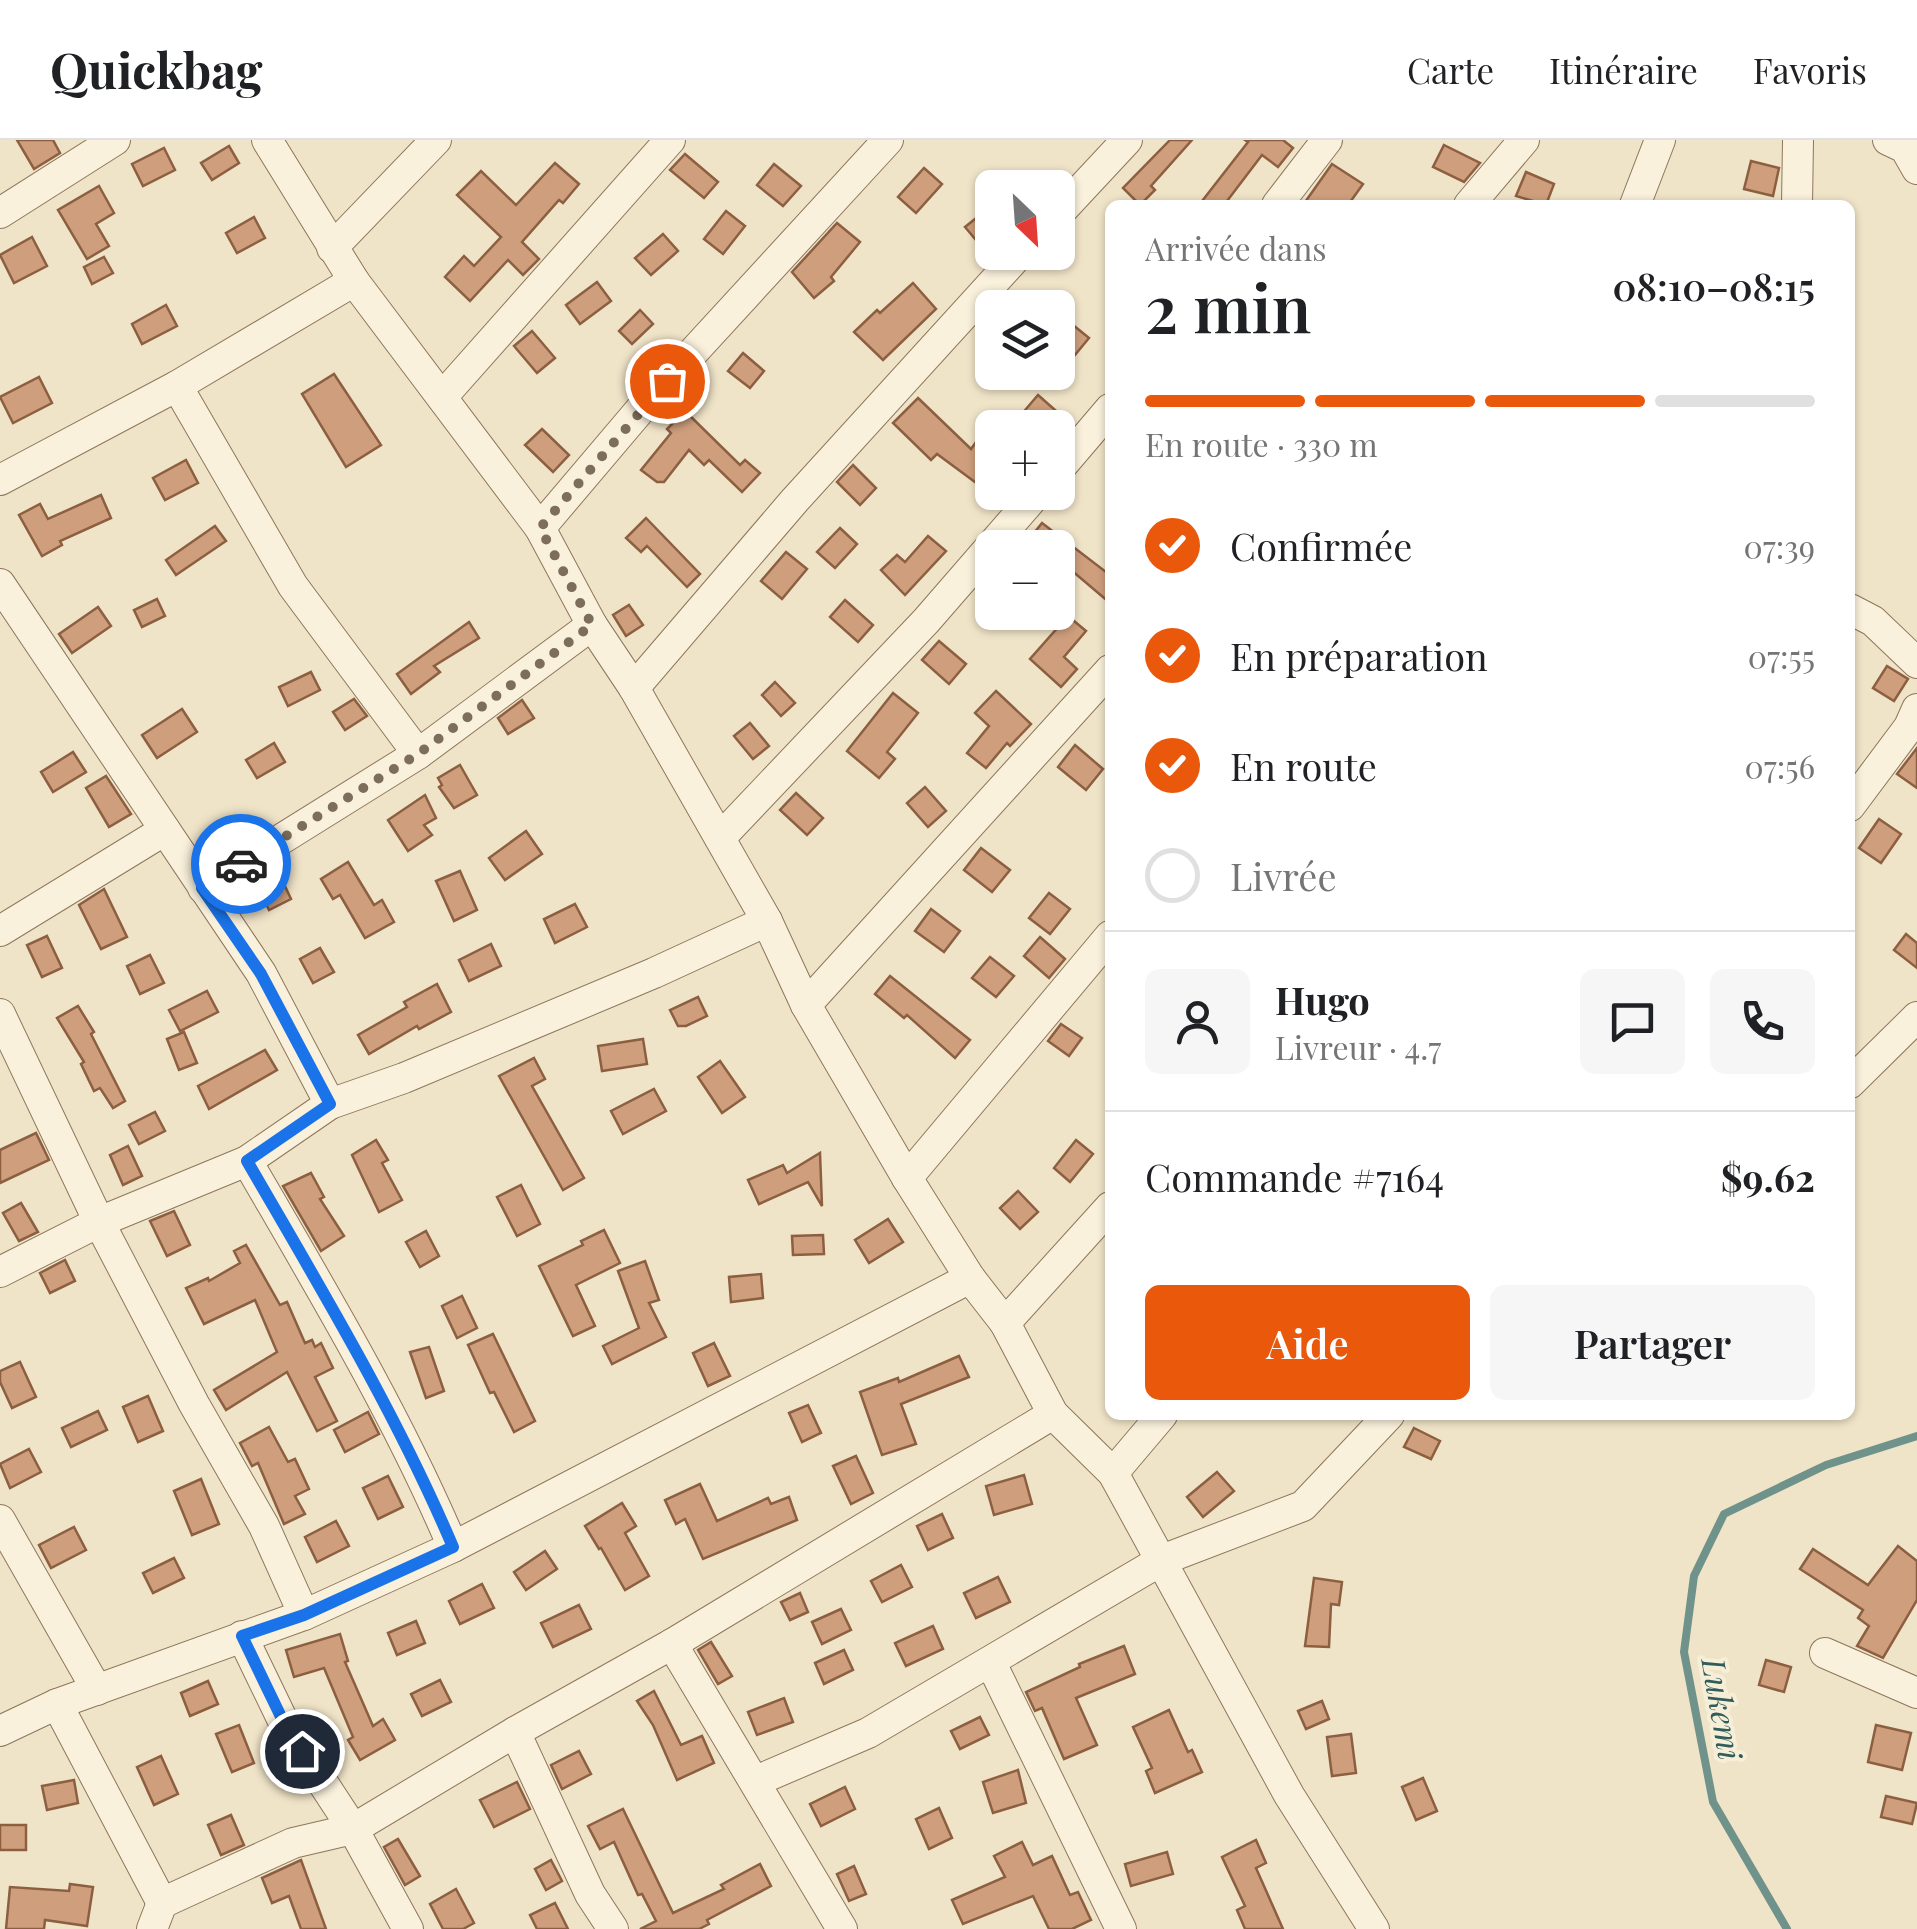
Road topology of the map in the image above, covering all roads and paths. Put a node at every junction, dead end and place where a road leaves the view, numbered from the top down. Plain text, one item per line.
1 (115, 140) edge
2 (268, 140) edge
3 (436, 140) edge
4 (670, 140) edge
5 (888, 140) edge
6 (1127, 140) edge
7 (1327, 140) edge
8 (1524, 140) edge
9 (1660, 140) edge
10 (1798, 140) edge
11 (1888, 140) edge
12 (1917, 169) edge
13 (1075, 196) edge
14 (1281, 200) edge
15 (1473, 200) edge
16 (1637, 200) edge
17 (1797, 200) edge
18 (0, 212) edge
19 (332, 248) junction
20 (1005, 270) edge
21 (354, 281) junction
22 (178, 386) junction
23 (442, 397) junction
24 (1105, 419) edge
25 (1075, 452) edge
26 (0, 480) edge
27 (1022, 510) edge
28 (540, 528) junction
29 (0, 584) edge
30 (1855, 612) edge
31 (592, 625) junction
32 (1917, 663) edge
33 (1105, 676) edge
34 (634, 688) junction
35 (1917, 708) edge
36 (418, 754) junction
37 (1855, 799) edge
38 (165, 830) junction
39 (720, 838) junction
40 (202, 888) junction
41 (767, 921) junction
42 (0, 931) edge
43 (1105, 942) edge
44 (806, 1004) junction
45 (0, 1014) edge
46 (1917, 1017) edge
47 (1855, 1078) edge
48 (330, 1104) junction
49 (247, 1161) junction
50 (908, 1178) junction
51 (1105, 1213) edge
52 (99, 1222) junction
53 (0, 1272) edge
54 (970, 1278) junction
55 (1005, 1323) junction
56 (1052, 1414) junction
57 (1158, 1420) edge
58 (1384, 1420) edge
59 (1114, 1473) junction
60 (0, 1520) edge
61 (453, 1547) junction
62 (1162, 1560) junction
63 (304, 1615) junction
64 (242, 1636) junction
65 (672, 1644) junction
66 (1825, 1653) dead end
67 (992, 1663) junction
68 (97, 1690) junction
69 (1917, 1694) edge
70 (57, 1704) junction
71 (0, 1731) edge
72 (515, 1732) junction
73 (756, 1781) junction
74 (354, 1829) junction
75 (157, 1916) edge
76 (408, 1929) edge
77 (613, 1929) edge
78 (842, 1929) edge
79 (1120, 1929) edge
80 (1374, 1929) edge

1 - 18 street
2 - 19 street
3 - 19 street
4 - 23 street
5 - 28 street
6 - 13 street
7 - 14 street
8 - 15 street
9 - 16 street
10 - 17 street
11 - 12 street
19 - 21 street
20 - 34 street
21 - 22 street
21 - 23 street
22 - 26 street
22 - 36 street
23 - 28 street
24 - 25 street
27 - 39 street
28 - 31 street
29 - 38 street
30 - 32 street
31 - 34 street
31 - 36 street
33 - 44 street
34 - 39 street
35 - 37 street
36 - 40 street
38 - 40 street
38 - 42 street
39 - 41 street
40 - 48 street
41 - 44 street
41 - 48 street
43 - 50 street
44 - 50 street
45 - 52 street
46 - 47 street
48 - 49 street
49 - 52 street
49 - 61 street
50 - 54 street
51 - 55 street
52 - 53 street
52 - 63 street
54 - 55 street
54 - 61 street
55 - 56 street
56 - 59 street
56 - 65 street
57 - 59 street
58 - 62 street
59 - 62 street
60 - 68 street
61 - 63 street
62 - 67 street
62 - 80 street
63 - 64 street
64 - 68 street
64 - 74 street
65 - 72 street
65 - 73 street
66 - 69 street
67 - 73 street
67 - 79 street
68 - 70 street
70 - 71 street
70 - 75 street
72 - 74 street
72 - 77 street
73 - 78 street
74 - 75 street
74 - 76 street

